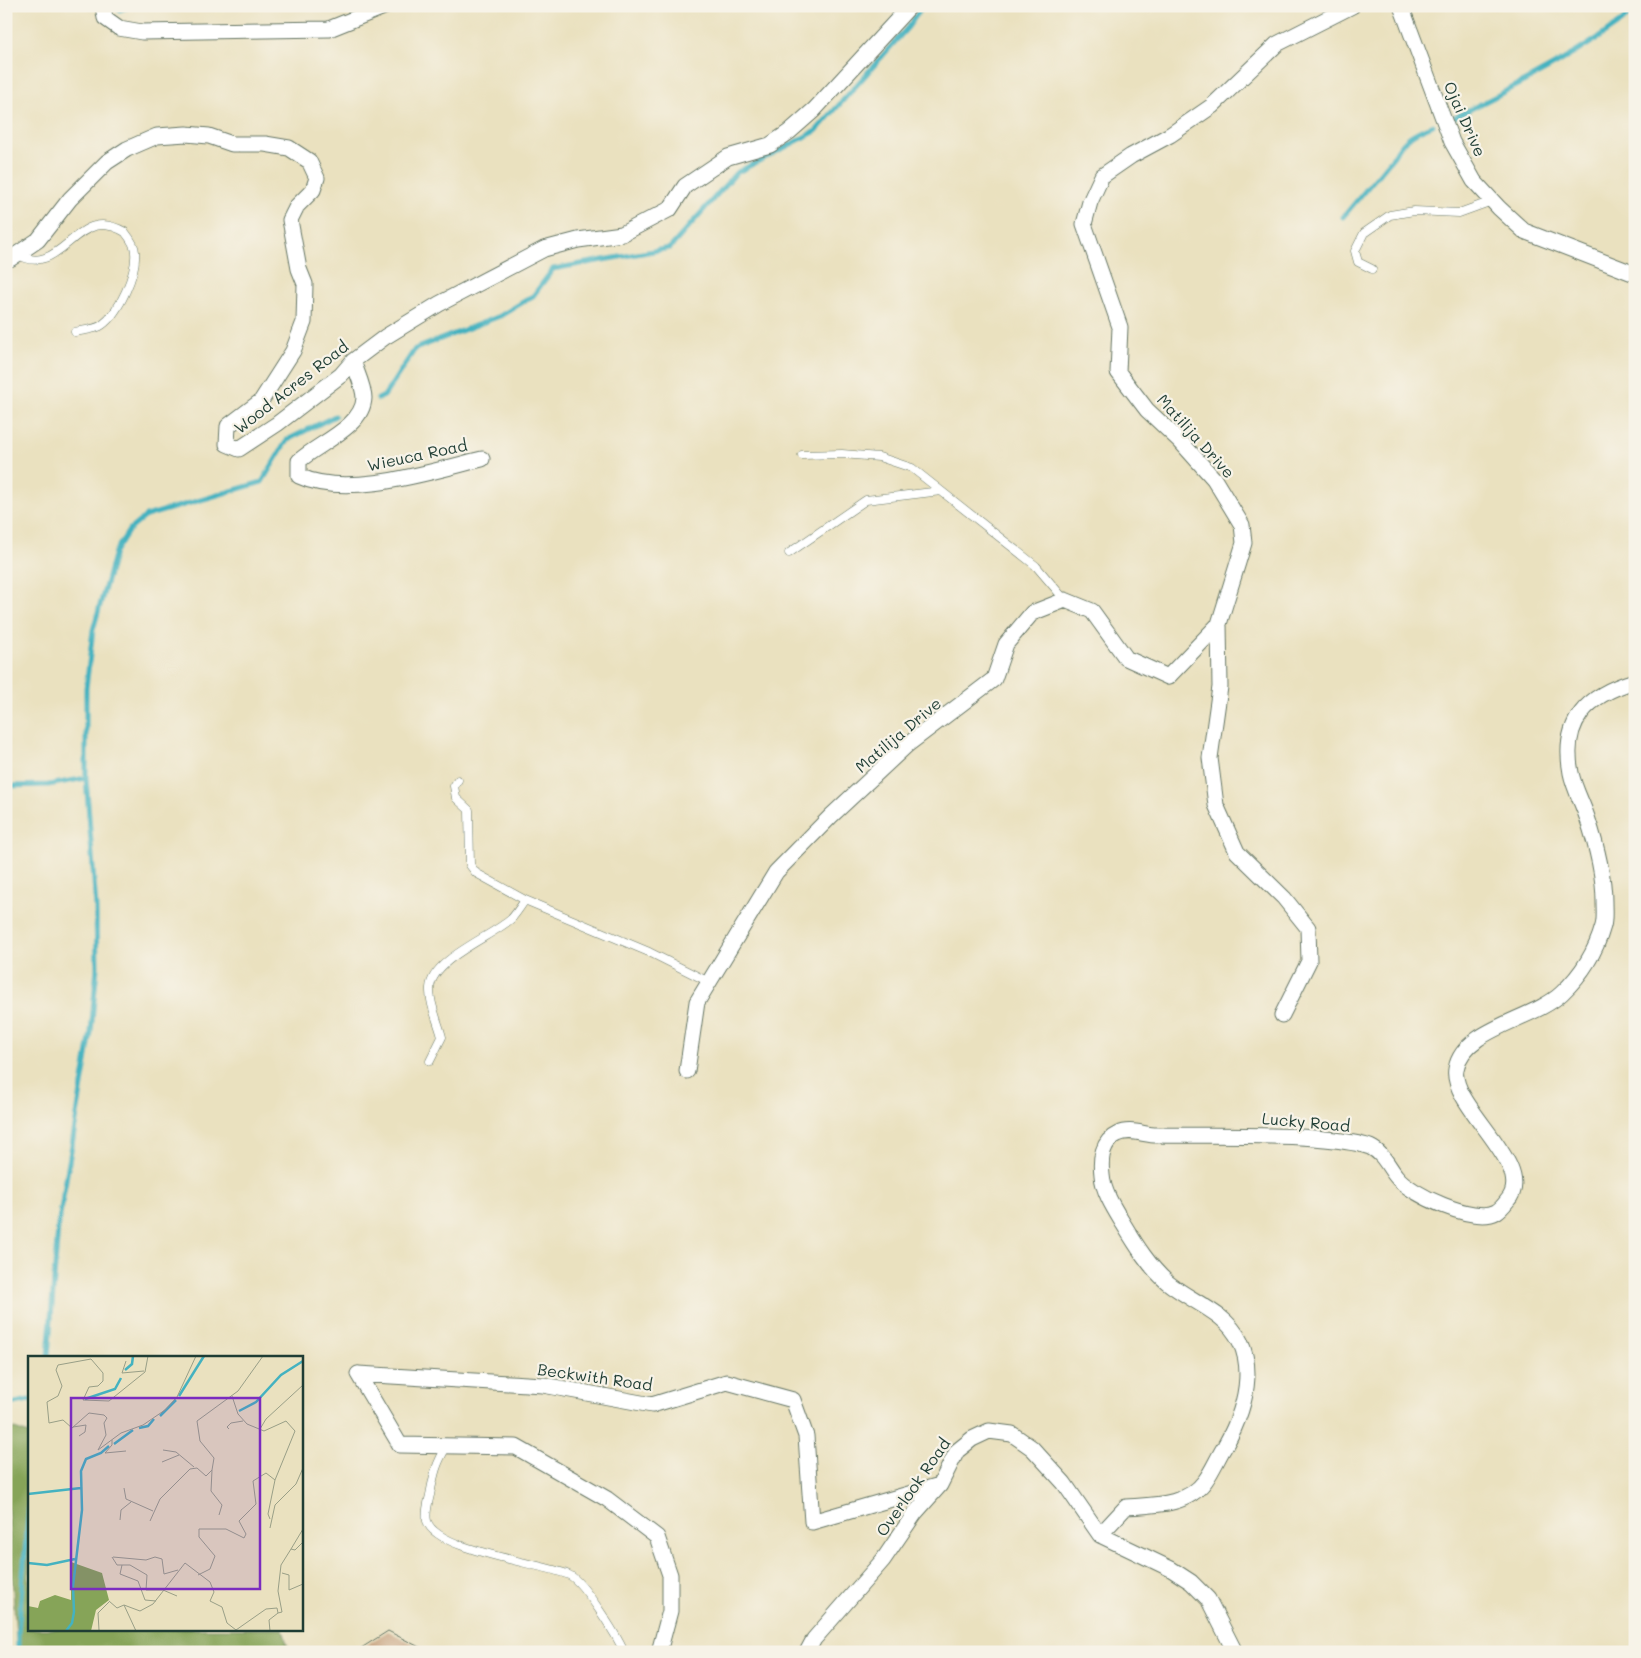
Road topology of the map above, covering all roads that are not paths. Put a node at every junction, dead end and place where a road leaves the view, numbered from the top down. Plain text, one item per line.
1 (103, 6) edge
2 (386, 6) edge
3 (910, 6) edge
4 (1352, 6) edge
5 (1401, 6) edge
6 (1492, 201) junction
7 (12, 256) edge
8 (1372, 269) dead end
9 (1635, 274) edge
10 (76, 332) dead end
11 (353, 361) junction
12 (802, 455) dead end
13 (482, 459) dead end
14 (941, 491) junction
15 (789, 553) dead end
16 (1064, 600) junction
17 (1219, 624) junction
18 (1635, 681) edge
19 (458, 780) dead end
20 (525, 900) junction
21 (709, 982) junction
22 (1282, 1015) dead end
23 (430, 1061) dead end
24 (688, 1071) dead end
25 (448, 1446) junction
26 (940, 1485) junction
27 (1100, 1535) junction
28 (624, 1652) edge
29 (659, 1652) edge
30 (807, 1652) edge
31 (1235, 1652) edge

1 - 2 street
3 - 11 street, Wood Acres Road
4 - 17 street, Matilija Drive
5 - 6 street, Ojai Drive
6 - 8 lane
6 - 9 street, Ojai Drive
7 - 10 lane
7 - 11 street, Wood Acres Road
11 - 13 street, Wieuca Road
12 - 14 lane
14 - 15 lane
14 - 16 lane
16 - 17 street, Matilija Drive
16 - 21 street, Matilija Drive
17 - 22 street
18 - 27 street, Lucky Road
19 - 20 lane
20 - 21 lane
20 - 23 lane
21 - 24 street, Matilija Drive
25 - 26 street, Beckwith Road
25 - 28 lane
25 - 29 street
26 - 27 street, Overlook Road
26 - 30 street, Overlook Road
27 - 31 street, Overlook Road

